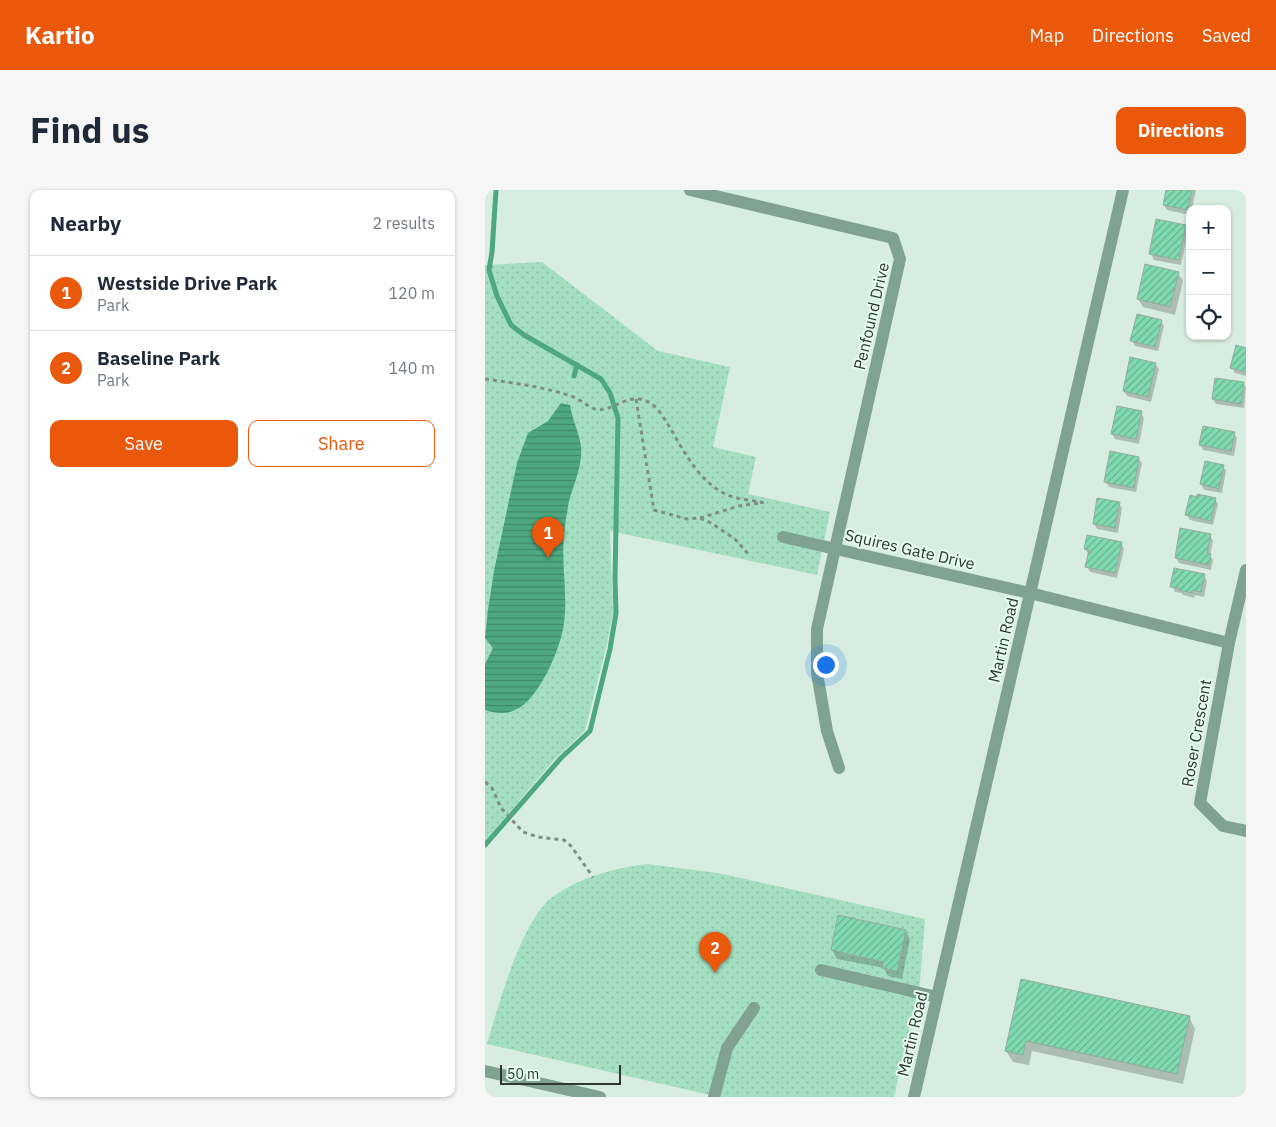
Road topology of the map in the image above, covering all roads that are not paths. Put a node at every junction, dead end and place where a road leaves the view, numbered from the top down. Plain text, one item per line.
1 (689, 190) edge
2 (1123, 190) edge
3 (783, 536) dead end
4 (835, 548) junction
5 (1246, 570) edge
6 (1030, 593) junction
7 (1229, 643) junction
8 (839, 768) dead end
9 (1246, 831) edge
10 (821, 970) dead end
11 (937, 996) junction
12 (754, 1008) dead end
13 (485, 1071) edge
14 (600, 1097) edge
15 (714, 1097) edge
16 (914, 1097) edge

1 - 4 street, Penfound Drive
2 - 6 street, Martin Road
3 - 4 street, Squires Gate Drive
4 - 6 street, Squires Gate Drive
4 - 8 street
5 - 7 street, Roser Crescent
6 - 7 street
6 - 11 street, Martin Road
7 - 9 street, Roser Crescent
10 - 11 street
11 - 16 street, Martin Road
12 - 15 street
13 - 14 street

